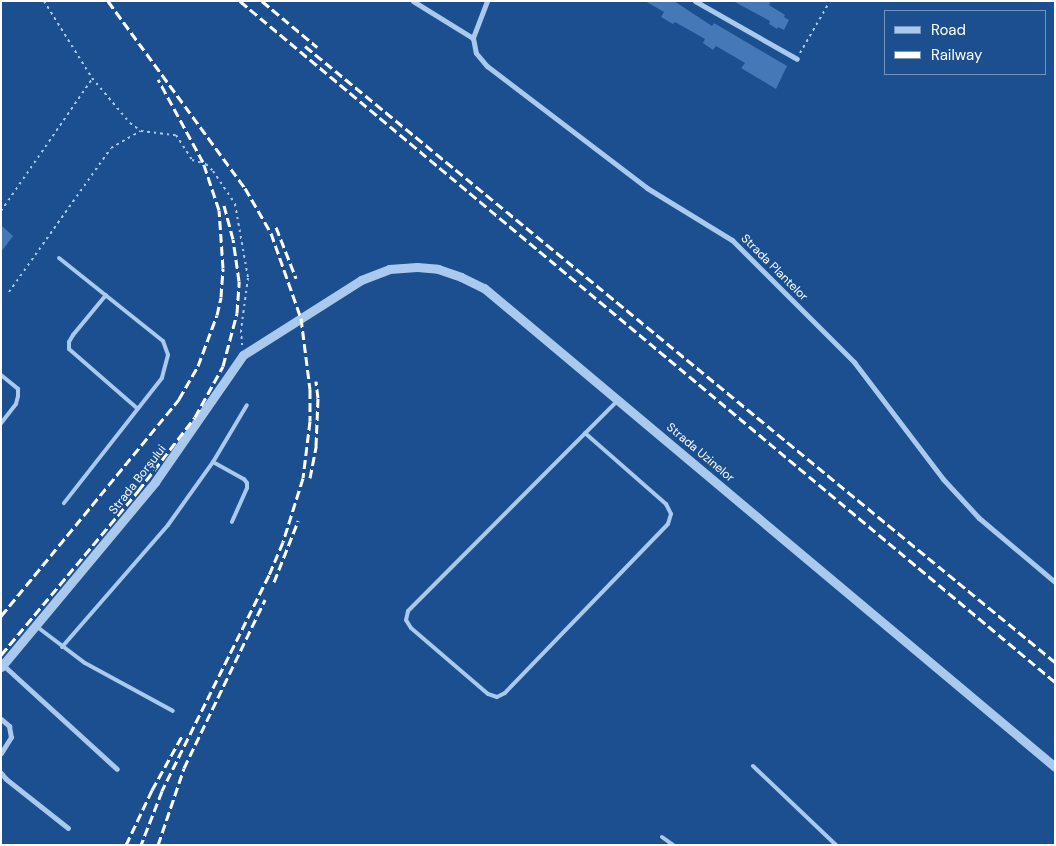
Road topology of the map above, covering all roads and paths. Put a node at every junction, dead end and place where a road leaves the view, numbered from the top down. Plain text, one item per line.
1 (44, 1) edge
2 (413, 1) edge
3 (487, 1) edge
4 (695, 1) edge
5 (830, 1) edge
6 (473, 38) junction
7 (797, 59) joint
8 (92, 78) junction
9 (142, 131) junction
10 (1, 211) edge
11 (59, 258) dead end
12 (9, 292) dead end
13 (106, 295) junction
14 (300, 319) joint
15 (243, 355) junction
16 (1, 375) edge
17 (618, 400) junction
18 (247, 405) dead end
19 (138, 409) junction
20 (1, 423) edge
21 (585, 433) junction
22 (213, 462) junction
23 (64, 503) dead end
24 (232, 522) dead end
25 (1055, 582) edge
26 (36, 626) junction
27 (62, 646) junction
28 (2, 666) edge
29 (173, 710) dead end
30 (1, 719) edge
31 (1, 753) edge
32 (753, 766) dead end
33 (1055, 767) edge
34 (118, 769) dead end
35 (1, 773) edge
36 (68, 828) dead end
37 (662, 837) dead end
38 (673, 845) edge
39 (836, 845) edge

1 - 8 path
2 - 6 street
3 - 6 street
4 - 7 street
5 - 7 path
6 - 25 street, Strada Plantelor
8 - 9 path
8 - 10 path
9 - 12 path
9 - 15 path
11 - 13 lane
13 - 19 lane
13 - 19 lane
14 - 15 street, Strada Borșului
14 - 17 street, Strada Uzinelor
15 - 26 street, Strada Borșului
16 - 20 lane
17 - 21 lane
17 - 33 street, Strada Uzinelor
18 - 22 lane
19 - 23 lane
21 - 21 lane
22 - 24 lane
22 - 27 lane
26 - 27 lane
26 - 28 street, Strada Borșului
27 - 29 lane
28 - 34 street
30 - 31 street
32 - 39 lane
35 - 36 street
37 - 38 lane

